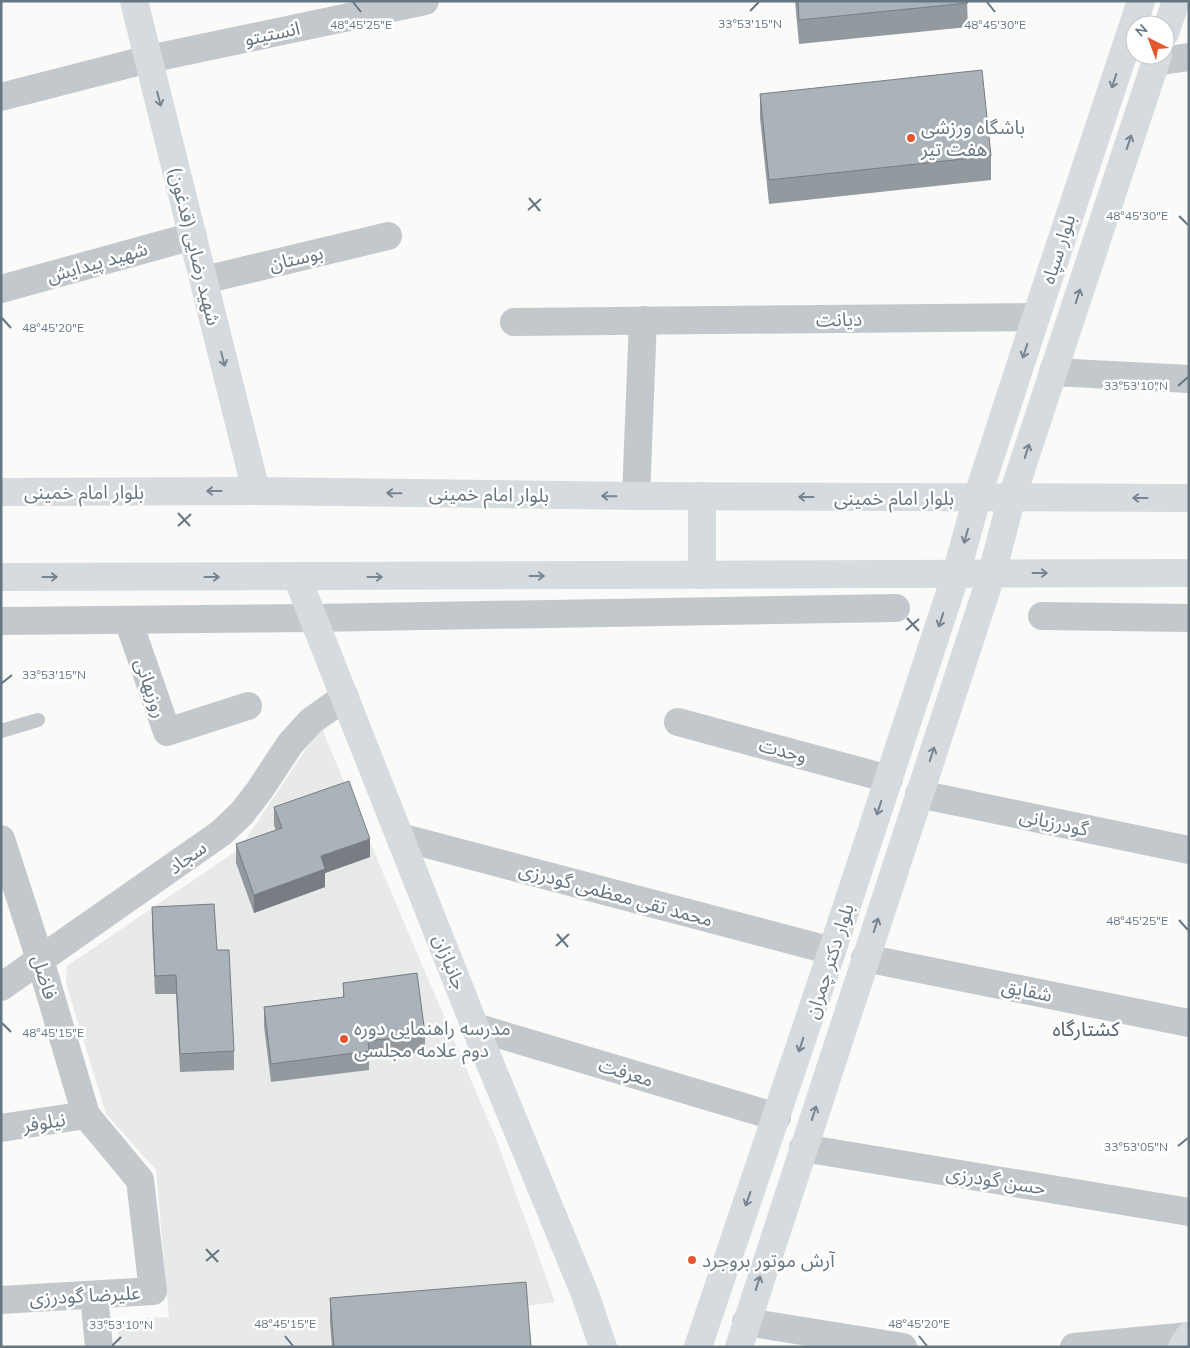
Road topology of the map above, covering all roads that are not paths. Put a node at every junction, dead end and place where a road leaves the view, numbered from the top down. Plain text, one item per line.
1 (134, 1) edge
2 (425, 1) edge
3 (1141, 1) edge
4 (1176, 1) edge
5 (1171, 15) edge
6 (1189, 57) edge
7 (1175, 58) edge
8 (149, 59) junction
9 (1155, 65) edge
10 (1, 97) edge
11 (193, 236) junction
12 (388, 236) dead end
13 (204, 280) junction
14 (1, 289) edge
15 (1036, 317) junction
16 (643, 320) junction
17 (514, 322) dead end
18 (1053, 372) junction
19 (1189, 379) edge
20 (256, 491) junction
21 (1, 492) edge
22 (636, 496) junction
23 (702, 496) junction
24 (1012, 497) junction
25 (977, 498) junction
26 (1189, 498) edge
27 (992, 573) junction
28 (1189, 573) edge
29 (956, 574) junction
30 (702, 576) junction
31 (297, 577) junction
32 (1, 578) edge
33 (896, 608) dead end
34 (1042, 616) dead end
35 (313, 618) junction
36 (1189, 618) edge
37 (128, 620) junction
38 (1, 621) edge
39 (345, 698) junction
40 (248, 706) dead end
41 (38, 720) dead end
42 (678, 722) dead end
43 (1, 731) edge
44 (889, 779) junction
45 (919, 794) junction
46 (400, 837) junction
47 (1, 839) edge
48 (1189, 850) edge
49 (832, 951) junction
50 (865, 958) junction
51 (40, 960) junction
52 (1, 987) edge
53 (1189, 1023) edge
54 (475, 1027) junction
55 (86, 1116) junction
56 (777, 1118) junction
57 (1, 1128) edge
58 (803, 1148) junction
59 (1189, 1212) edge
60 (94, 1295) junction
61 (1, 1300) edge
62 (742, 1334) edge
63 (1189, 1336) edge
64 (98, 1347) edge
65 (603, 1347) edge
66 (698, 1347) edge
67 (903, 1347) edge
68 (1074, 1347) edge
69 (1182, 1347) edge

1 - 8 main road, (قدغون) شهید رضایی
2 - 8 street, انستیتو
3 -> 15 main road, بلوار سپاه
4 - 5 main road
6 - 7 street
8 - 10 street, انستیتو
8 -> 11 main road, (قدغون) شهید رضایی
18 -> 9 main road, بلوار سپاه
11 - 13 main road, (قدغون) شهید رضایی
11 - 14 street, شهید پیدایش
12 - 13 street, بوستان
13 -> 20 main road, (قدغون) شهید رضایی
15 - 16 street, دیانت
15 -> 25 main road, بلوار سپاه
16 - 17 street, دیانت
16 - 22 street
18 - 19 street
24 -> 18 main road, بلوار سپاه
20 -> 21 main road, بلوار امام خمینی
22 -> 20 main road, بلوار امام خمینی
22 - 23 main road, بلوار امام خمینی
25 -> 23 main road, بلوار امام خمینی
23 - 30 main road
24 - 25 main road, بلوار امام خمینی
26 -> 24 main road
24 - 27 main road, بلوار سپاه
25 -> 29 main road, بلوار سپاه
27 -> 28 main road
27 - 29 main road
45 -> 27 main road, بلوار دکتر چمران
29 - 30 main road
29 -> 44 main road, بلوار دکتر چمران
31 -> 30 main road
32 -> 31 main road
31 - 35 main road, جانبازان
33 - 35 street
34 - 36 street
35 - 37 street
35 - 39 main road, جانبازان
37 - 38 street
37 - 40 street, روزبهانی
39 - 46 main road, جانبازان
39 - 51 street, سجاد
41 - 43 lane
42 - 44 street, وحدت
44 -> 49 main road, بلوار دکتر چمران
45 - 48 street, گودرزیانی
50 -> 45 main road, بلوار دکتر چمران
46 - 49 street, محمد تقی معظمی گودرزی
46 - 54 main road, جانبازان
47 - 51 street, فاضل
49 -> 56 main road, بلوار دکتر چمران
50 - 53 street, شقایق
58 -> 50 main road, بلوار دکتر چمران
51 - 52 street, سجاد
51 - 55 street, فاضل
54 - 56 street, معرفت
54 - 65 main road, جانبازان
55 - 57 street, نیلوفر
55 - 60 street, علیرضا گودرزی
56 -> 66 main road, بلوار دکتر چمران
58 - 59 street, حسن گودرزی
62 -> 58 main road, بلوار دکتر چمران
60 - 61 street, علیرضا گودرزی
60 - 64 street
62 - 67 street
63 - 68 street
63 - 69 main road

